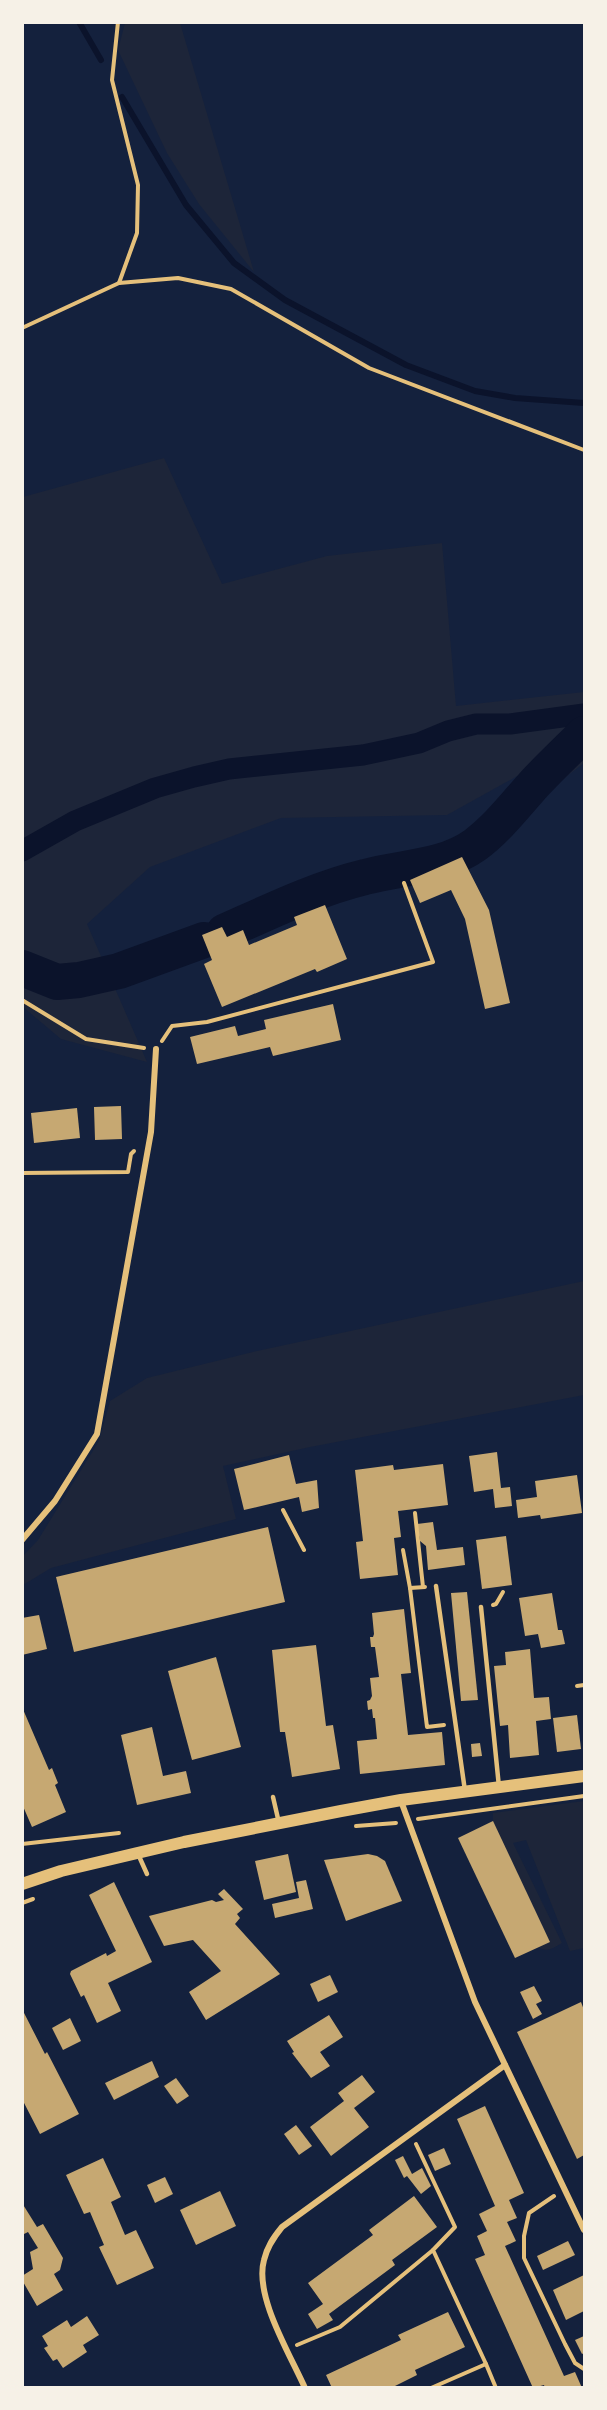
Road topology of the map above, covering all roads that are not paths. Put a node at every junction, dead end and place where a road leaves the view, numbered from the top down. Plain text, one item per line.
1 (156, 1049) road end
2 (22, 1540) edge
3 (436, 1586) dead end
4 (481, 1607) dead end
5 (585, 1776) edge
6 (499, 1787) junction
7 (465, 1791) junction
8 (273, 1797) dead end
9 (401, 1800) junction
10 (279, 1823) junction
11 (138, 1852) junction
12 (147, 1874) dead end
13 (22, 1884) edge
14 (505, 2065) junction
15 (585, 2230) edge
16 (305, 2388) edge

1 - 2 street
3 - 7 lane
4 - 6 lane
5 - 6 main road
6 - 7 main road
7 - 9 main road
8 - 10 lane
9 - 10 main road
9 - 14 street
10 - 11 main road
11 - 12 lane
11 - 13 main road
14 - 15 street
14 - 16 street

